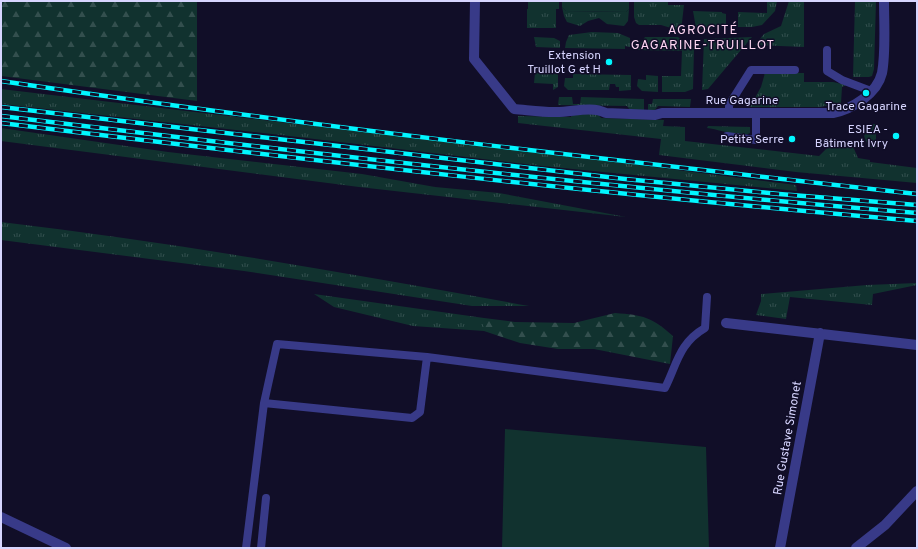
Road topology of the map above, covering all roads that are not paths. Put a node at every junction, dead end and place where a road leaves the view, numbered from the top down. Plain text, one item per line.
1 (474, 1) edge
2 (884, 1) edge
3 (827, 50) dead end
4 (795, 70) dead end
5 (871, 91) junction
6 (729, 113) junction
7 (756, 113) junction
8 (727, 136) dead end
9 (707, 296) dead end
10 (726, 322) dead end
11 (820, 333) junction
12 (917, 346) edge
13 (427, 357) junction
14 (264, 403) junction
15 (917, 490) edge
16 (266, 498) dead end
17 (1, 517) edge
18 (66, 548) edge
19 (246, 548) edge
20 (261, 548) edge
21 (780, 548) edge
22 (856, 548) edge

1 - 6 street, Rue Gagarine
2 - 5 street, Rue Gagarine
3 - 5 lane
4 - 6 lane
5 - 7 street, Rue Gagarine
6 - 7 street, Rue Gagarine
7 - 8 lane
9 - 13 lane
10 - 11 street
11 - 12 street
11 - 21 street, Rue Gustave Simonet
13 - 14 lane
13 - 14 lane
14 - 19 lane
15 - 22 street
16 - 20 lane
17 - 18 street

